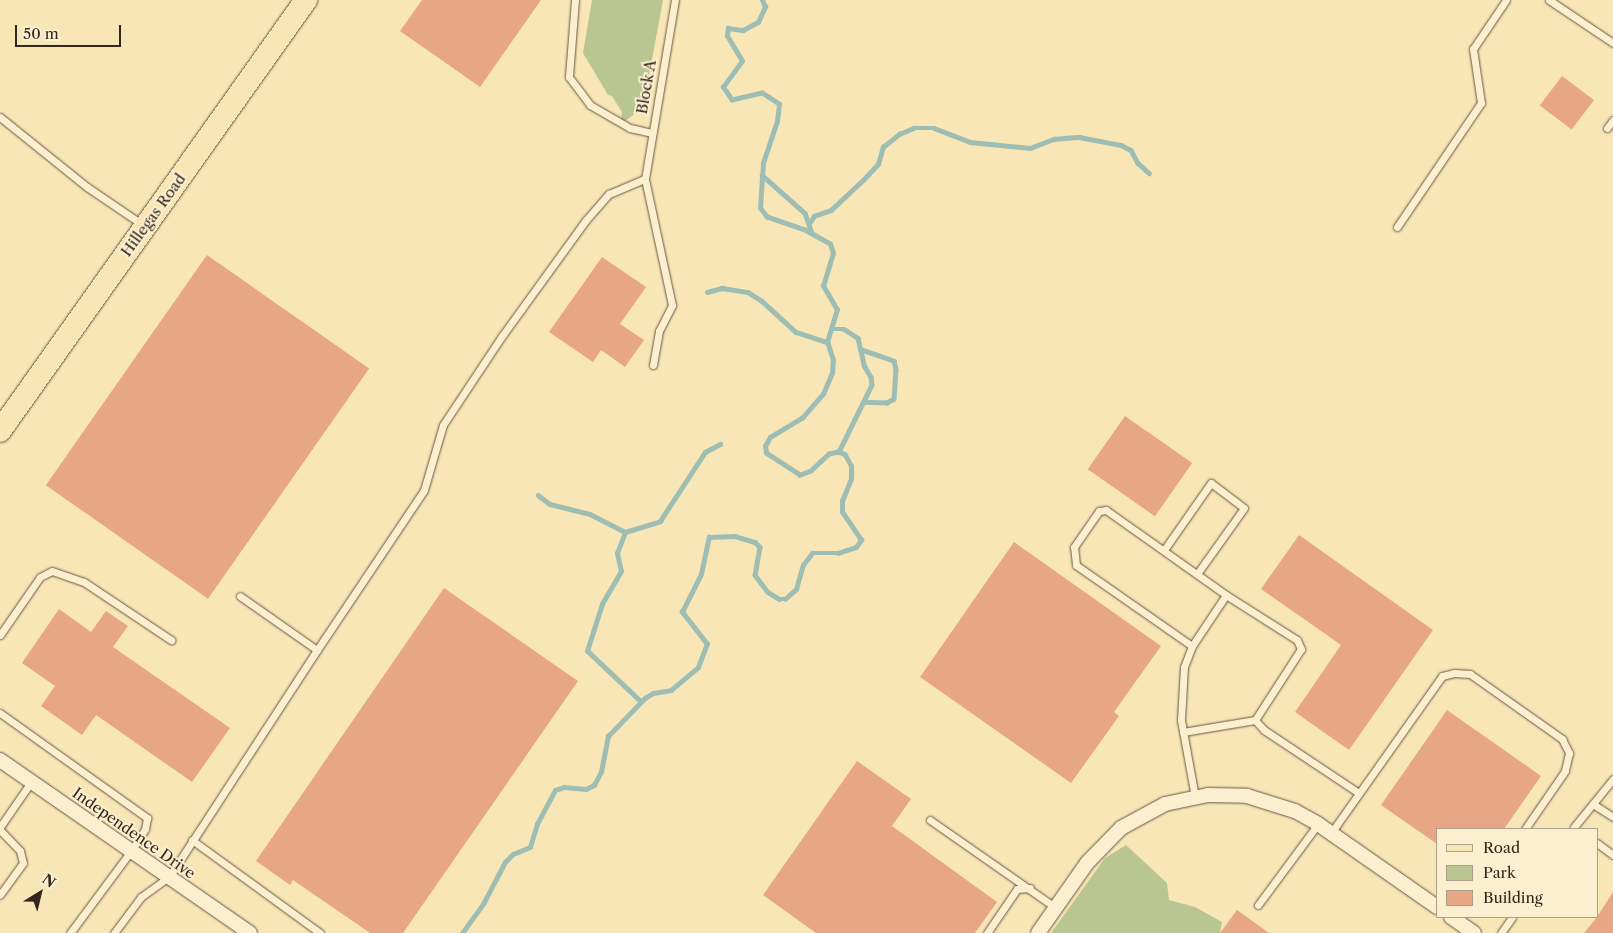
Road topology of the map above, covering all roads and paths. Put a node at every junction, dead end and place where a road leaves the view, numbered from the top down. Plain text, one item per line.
1 (306, 0) edge
2 (575, 0) edge
3 (675, 0) edge
4 (1506, 0) edge
5 (1549, 0) edge
6 (1613, 43) edge
7 (0, 117) edge
8 (1613, 120) edge
9 (1607, 128) dead end
10 (652, 133) junction
11 (645, 179) junction
12 (145, 226) junction
13 (1397, 227) dead end
14 (653, 365) dead end
15 (0, 431) edge
16 (1164, 550) junction
17 (1197, 574) junction
18 (1226, 595) junction
19 (240, 596) dead end
20 (0, 635) edge
21 (171, 640) dead end
22 (1192, 646) junction
23 (317, 650) junction
24 (0, 713) edge
25 (1255, 720) junction
26 (1183, 732) junction
27 (0, 760) edge
28 (1613, 779) edge
29 (31, 782) junction
30 (1359, 793) junction
31 (1189, 798) junction
32 (1593, 804) junction
33 (1613, 817) edge
34 (930, 820) dead end
35 (1318, 824) junction
36 (1526, 828) edge
37 (1576, 828) edge
38 (0, 829) edge
39 (1331, 833) junction
40 (192, 840) junction
41 (1598, 844) edge
42 (131, 850) junction
43 (1613, 855) edge
44 (169, 877) junction
45 (1030, 888) junction
46 (0, 895) edge
47 (1258, 905) dead end
48 (1436, 906) edge
49 (1056, 908) junction
50 (1511, 918) edge
51 (1459, 919) edge
52 (70, 933) edge
53 (114, 933) edge
54 (250, 933) edge
55 (320, 933) edge
56 (988, 933) edge
57 (1038, 933) edge
58 (1474, 933) edge
59 (1501, 933) edge

1 - 12 main road, Hillegas Road
2 - 10 lane
3 - 10 lane, Block A
4 - 13 lane
5 - 6 lane
7 - 12 lane
8 - 9 lane
10 - 11 lane, Block A
11 - 14 lane
11 - 23 lane
12 - 15 main road, Hillegas Road
16 - 17 lane
16 - 17 lane
16 - 22 lane
17 - 18 lane
18 - 22 lane
18 - 25 lane
19 - 23 lane
20 - 21 lane
22 - 26 lane
23 - 40 lane
24 - 42 lane
25 - 26 lane
25 - 30 lane
26 - 31 lane
27 - 29 street, Independence Drive
28 - 32 lane
29 - 38 lane
29 - 42 street, Independence Drive
30 - 36 lane
30 - 39 lane
31 - 35 street
31 - 49 street
32 - 33 lane
32 - 37 lane
34 - 45 lane
35 - 39 street
35 - 47 lane
38 - 46 lane
39 - 48 street
40 - 44 lane
40 - 55 lane
41 - 43 lane
42 - 44 street, Independence Drive
42 - 52 lane
44 - 53 lane
44 - 54 street, Independence Drive
45 - 49 lane
45 - 56 lane
49 - 57 street
50 - 59 lane
51 - 58 street

